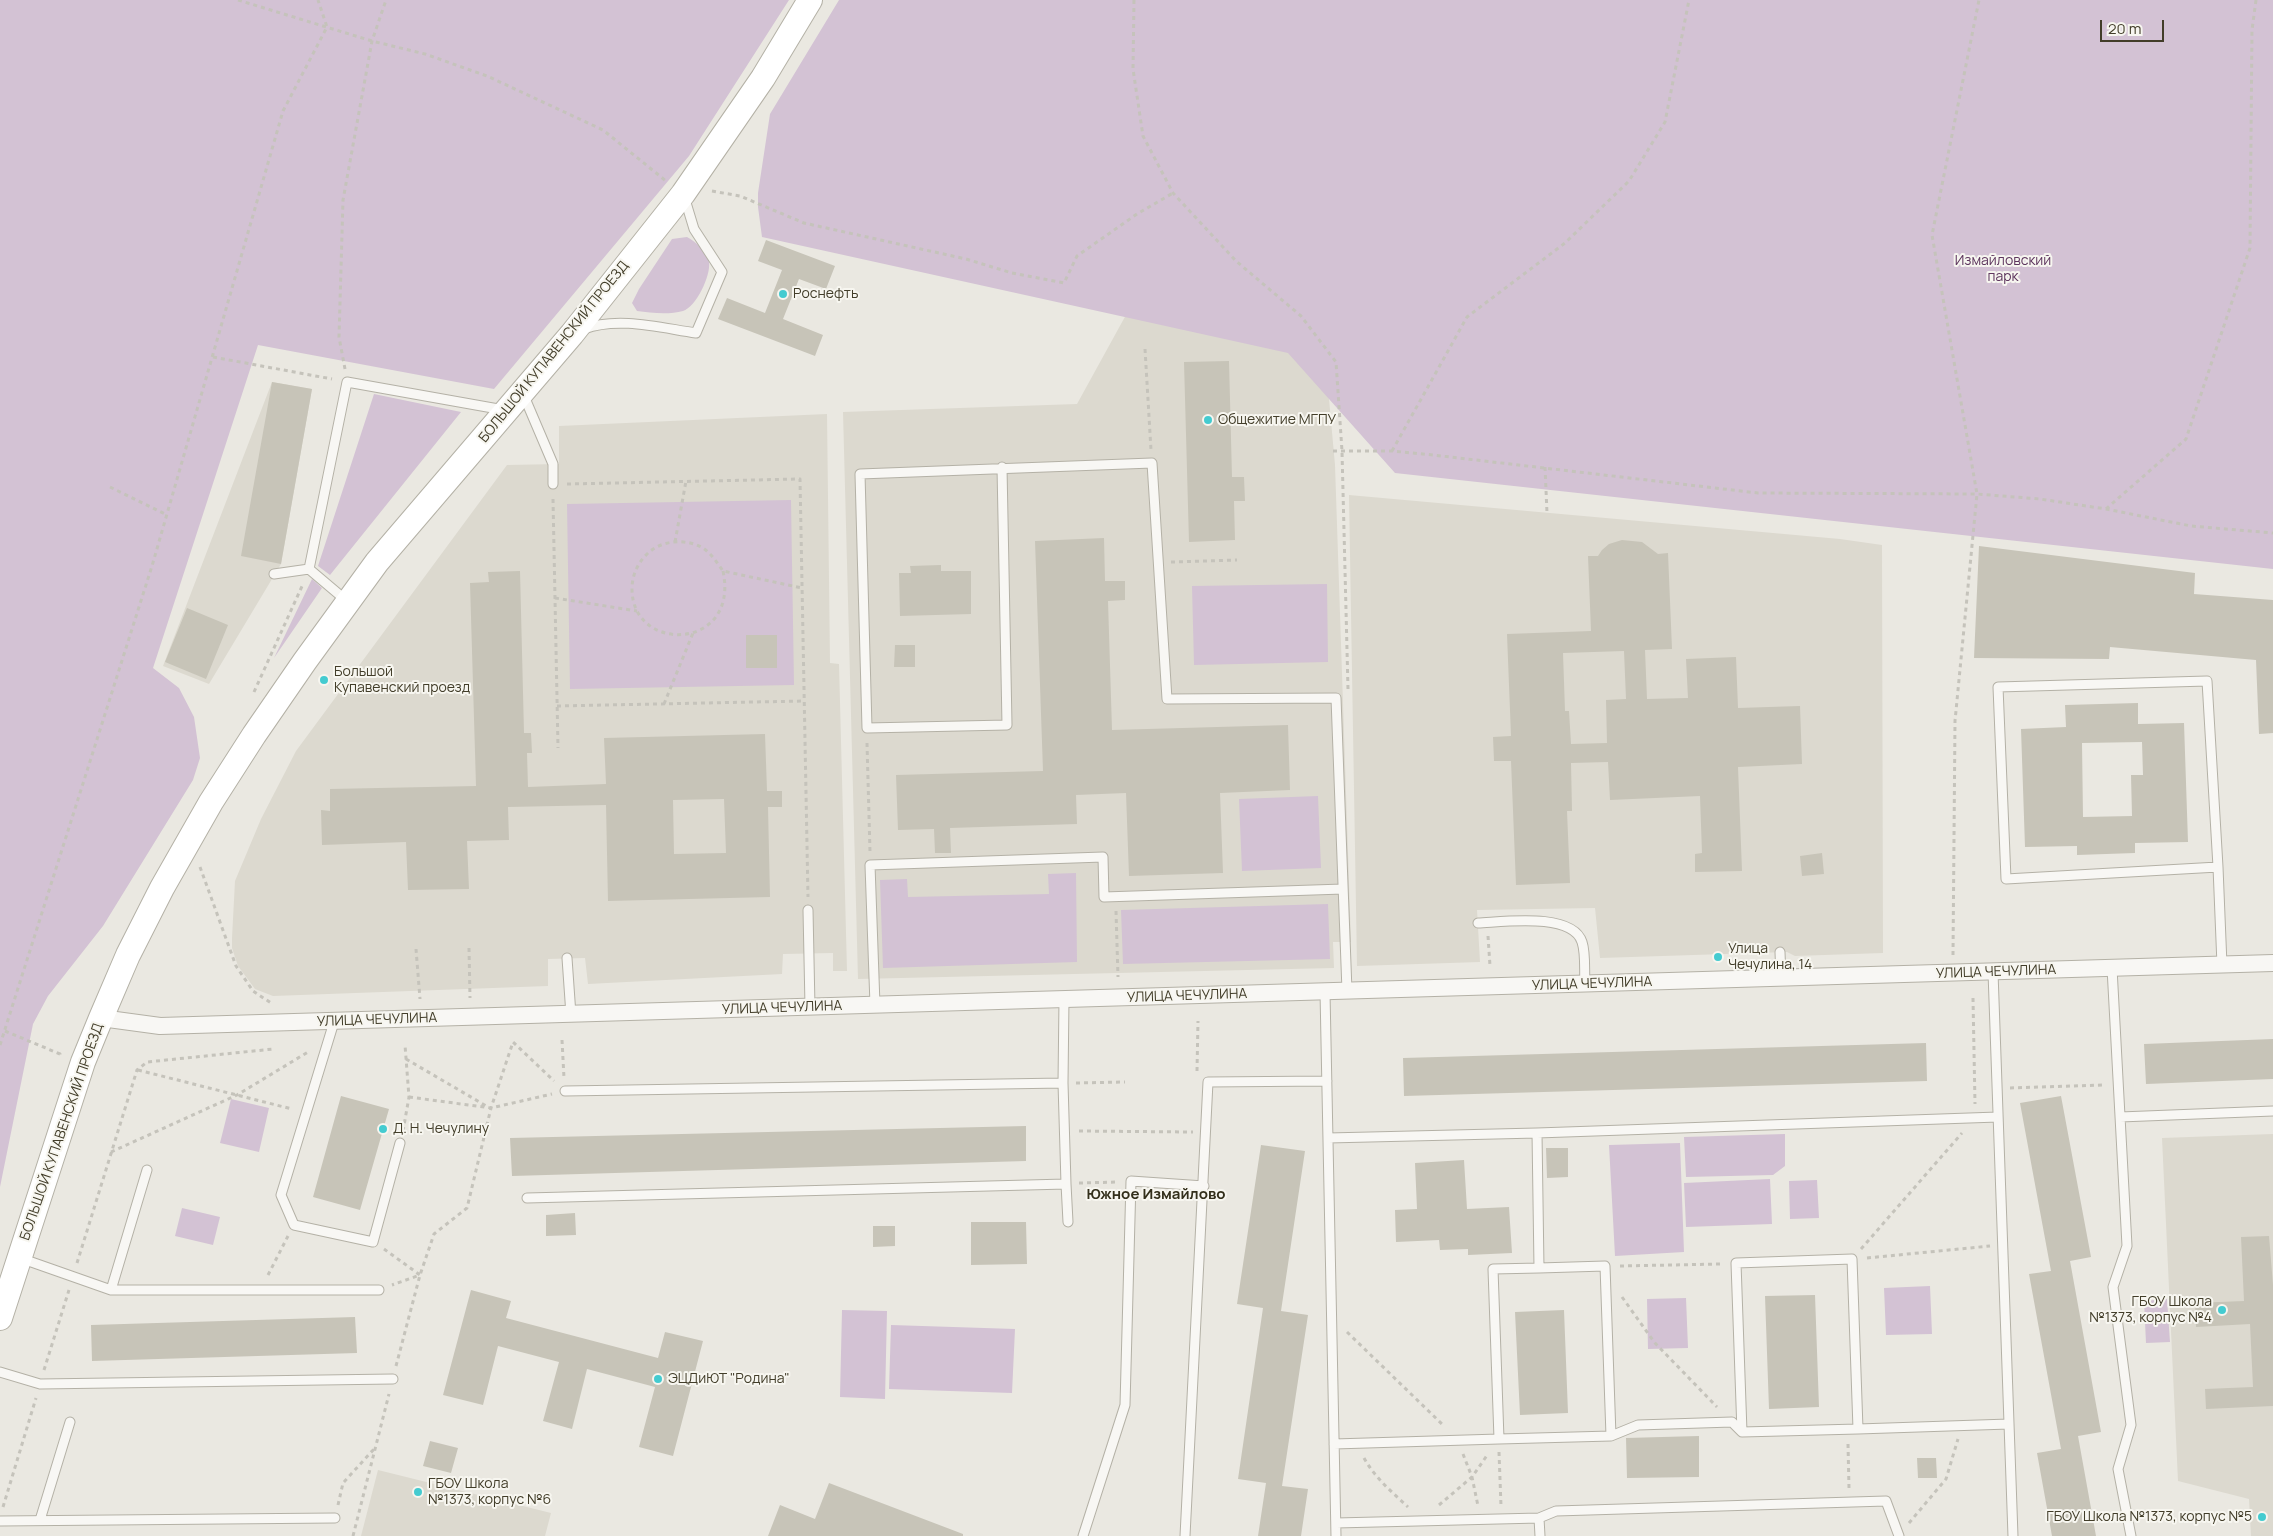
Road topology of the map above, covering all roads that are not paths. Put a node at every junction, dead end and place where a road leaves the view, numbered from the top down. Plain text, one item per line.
1 (810, 0) edge
2 (694, 192) junction
3 (572, 334) junction
4 (513, 404) junction
5 (1002, 467) junction
6 (553, 484) road end
7 (309, 569) junction
8 (274, 574) dead end
9 (348, 602) junction
10 (2218, 867) junction
11 (1344, 889) junction
12 (808, 910) road end
13 (1478, 922) dead end
14 (1780, 952) dead end
15 (567, 958) dead end
16 (2273, 963) edge
17 (2222, 965) junction
18 (2112, 968) junction
19 (1993, 972) junction
20 (1781, 978) junction
21 (1584, 984) junction
22 (1347, 991) junction
23 (1325, 992) junction
24 (1064, 999) junction
25 (875, 1006) junction
26 (810, 1008) junction
27 (571, 1015) junction
28 (101, 1018) junction
29 (334, 1022) junction
30 (1327, 1081) junction
31 (1063, 1083) junction
32 (565, 1091) road end
33 (2273, 1111) edge
34 (1998, 1117) junction
35 (2120, 1117) junction
36 (1537, 1134) junction
37 (1328, 1138) junction
38 (400, 1144) road end
39 (147, 1170) dead end
40 (1066, 1184) junction
41 (1204, 1186) junction
42 (527, 1198) dead end
43 (1068, 1222) dead end
44 (19, 1258) junction
45 (1539, 1268) junction
46 (111, 1290) junction
47 (379, 1290) road end
48 (0, 1318) edge
49 (0, 1372) edge
50 (393, 1379) road end
51 (70, 1422) dead end
52 (2009, 1424) junction
53 (1858, 1428) junction
54 (1742, 1432) junction
55 (1611, 1436) junction
56 (1499, 1439) junction
57 (1334, 1444) junction
58 (335, 1518) road end
59 (1539, 1518) junction
60 (0, 1519) edge
61 (40, 1520) junction
62 (1336, 1523) junction
63 (1899, 1535) edge
64 (1083, 1536) edge
65 (1185, 1536) edge
66 (1336, 1536) edge
67 (1540, 1536) edge
68 (2013, 1536) edge
69 (2131, 1536) edge

1 - 2 main road, БОЛЬШОЙ КУПАВЕНСКИЙ ПРОЕЗД
2 - 3 main road, БОЛЬШОЙ КУПАВЕНСКИЙ ПРОЕЗД
2 - 3 lane
3 - 4 main road, БОЛЬШОЙ КУПАВЕНСКИЙ ПРОЕЗД
4 - 6 lane
4 - 7 lane
4 - 9 main road, БОЛЬШОЙ КУПАВЕНСКИЙ ПРОЕЗД
5 - 5 lane
5 - 11 lane
7 - 8 lane
7 - 9 lane
9 - 28 main road, БОЛЬШОЙ КУПАВЕНСКИЙ ПРОЕЗД
10 - 10 lane
10 - 17 lane
11 - 22 lane
11 - 25 lane
12 - 26 lane
13 - 21 lane
14 - 20 lane
15 - 27 lane
16 - 17 street, УЛИЦА ЧЕЧУЛИНА
17 - 18 street, УЛИЦА ЧЕЧУЛИНА
18 - 19 street, УЛИЦА ЧЕЧУЛИНА
18 - 35 lane
19 - 20 street, УЛИЦА ЧЕЧУЛИНА
19 - 34 lane
20 - 21 street, УЛИЦА ЧЕЧУЛИНА
21 - 22 street, УЛИЦА ЧЕЧУЛИНА
22 - 23 street, УЛИЦА ЧЕЧУЛИНА
23 - 24 street, УЛИЦА ЧЕЧУЛИНА
23 - 30 lane
24 - 25 street, УЛИЦА ЧЕЧУЛИНА
24 - 31 lane
25 - 26 street, УЛИЦА ЧЕЧУЛИНА
26 - 27 street, УЛИЦА ЧЕЧУЛИНА
27 - 29 street, УЛИЦА ЧЕЧУЛИНА
28 - 29 street, УЛИЦА ЧЕЧУЛИНА
28 - 44 main road, БОЛЬШОЙ КУПАВЕНСКИЙ ПРОЕЗД
29 - 38 lane
30 - 37 lane
30 - 41 lane
31 - 32 lane
31 - 40 lane
33 - 35 lane
34 - 36 lane
34 - 52 lane
35 - 69 lane
36 - 37 lane
36 - 45 lane
37 - 57 lane
39 - 46 lane
40 - 42 lane
40 - 43 lane
41 - 64 lane
41 - 65 lane
44 - 46 lane
44 - 48 main road, БОЛЬШОЙ КУПАВЕНСКИЙ ПРОЕЗД
45 - 55 lane
45 - 56 lane
46 - 47 lane
49 - 50 lane
51 - 61 lane
52 - 53 lane
52 - 68 lane
53 - 54 lane
53 - 54 lane
54 - 55 lane
55 - 56 lane
56 - 57 lane
57 - 62 lane
58 - 61 lane
59 - 62 lane
59 - 63 lane
59 - 67 lane
60 - 61 lane
62 - 66 lane

